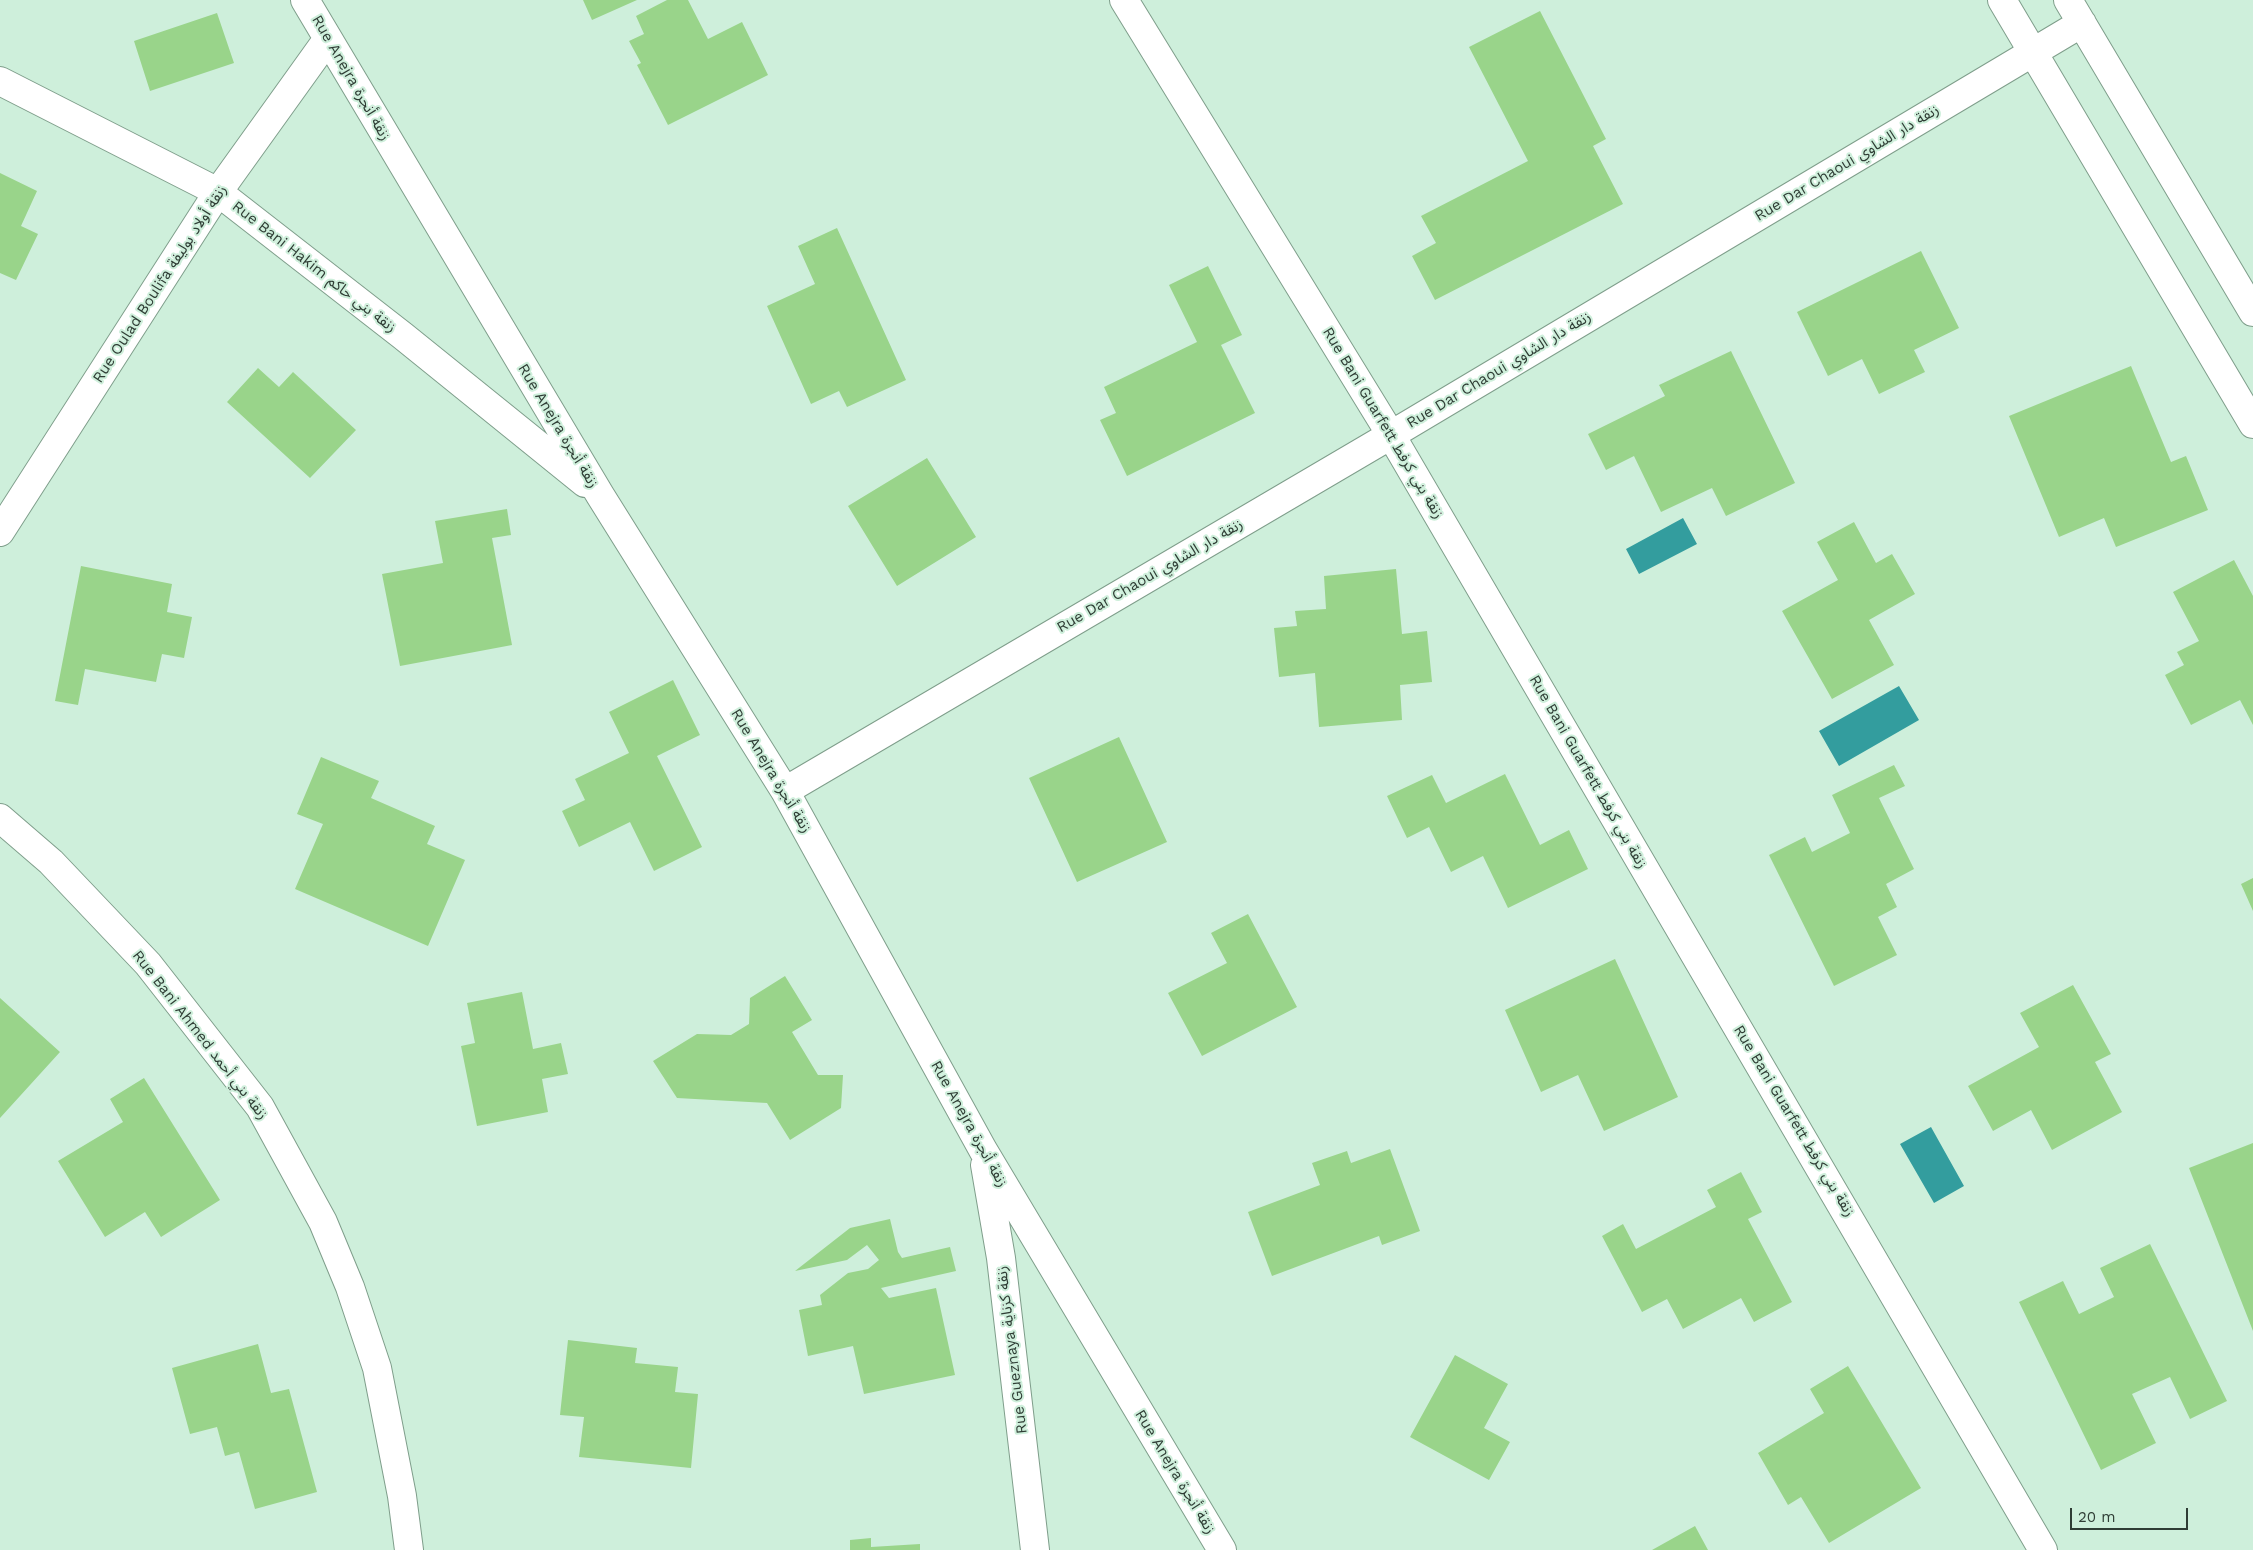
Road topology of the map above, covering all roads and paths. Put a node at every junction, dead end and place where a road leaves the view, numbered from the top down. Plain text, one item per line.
1 (305, 0) edge
2 (1124, 0) edge
3 (2002, 0) edge
4 (2068, 0) edge
5 (2082, 23) junction
6 (327, 40) junction
7 (2033, 52) junction
8 (0, 82) edge
9 (218, 192) junction
10 (2253, 312) edge
11 (2253, 424) edge
12 (1391, 435) junction
13 (600, 495) junction
14 (0, 532) edge
15 (785, 791) junction
16 (0, 818) edge
17 (983, 1150) junction
18 (409, 1550) edge
19 (1035, 1550) edge
20 (1222, 1550) edge
21 (2043, 1550) edge

1 - 6 street, Rue Anejra زنقة أنجرة
2 - 12 street, Rue Bani Guarfett زنقة بني كرفط
3 - 7 street
4 - 5 street
5 - 7 street, Rue Dar Chaoui زنقة دار الشاوي
5 - 10 street
6 - 9 street, Rue Oulad Boulifa زنقة أولاد بوليفة
6 - 13 street, Rue Anejra زنقة أنجرة
7 - 11 street
7 - 12 street, Rue Dar Chaoui زنقة دار الشاوي
8 - 9 street, Rue Bani Hakim زنقة بني حاكم
9 - 13 street, Rue Bani Hakim زنقة بني حاكم
9 - 14 street, Rue Oulad Boulifa زنقة أولاد بوليفة
12 - 15 street, Rue Dar Chaoui زنقة دار الشاوي
12 - 21 street, Rue Bani Guarfett زنقة بني كرفط
13 - 15 street, Rue Anejra زنقة أنجرة
15 - 17 street, Rue Anejra زنقة أنجرة
16 - 18 street, Rue Bani Ahmed زنقة بني أحمد
17 - 19 street, Rue Gueznaya زنقة كزناية
17 - 20 street, Rue Anejra زنقة أنجرة

